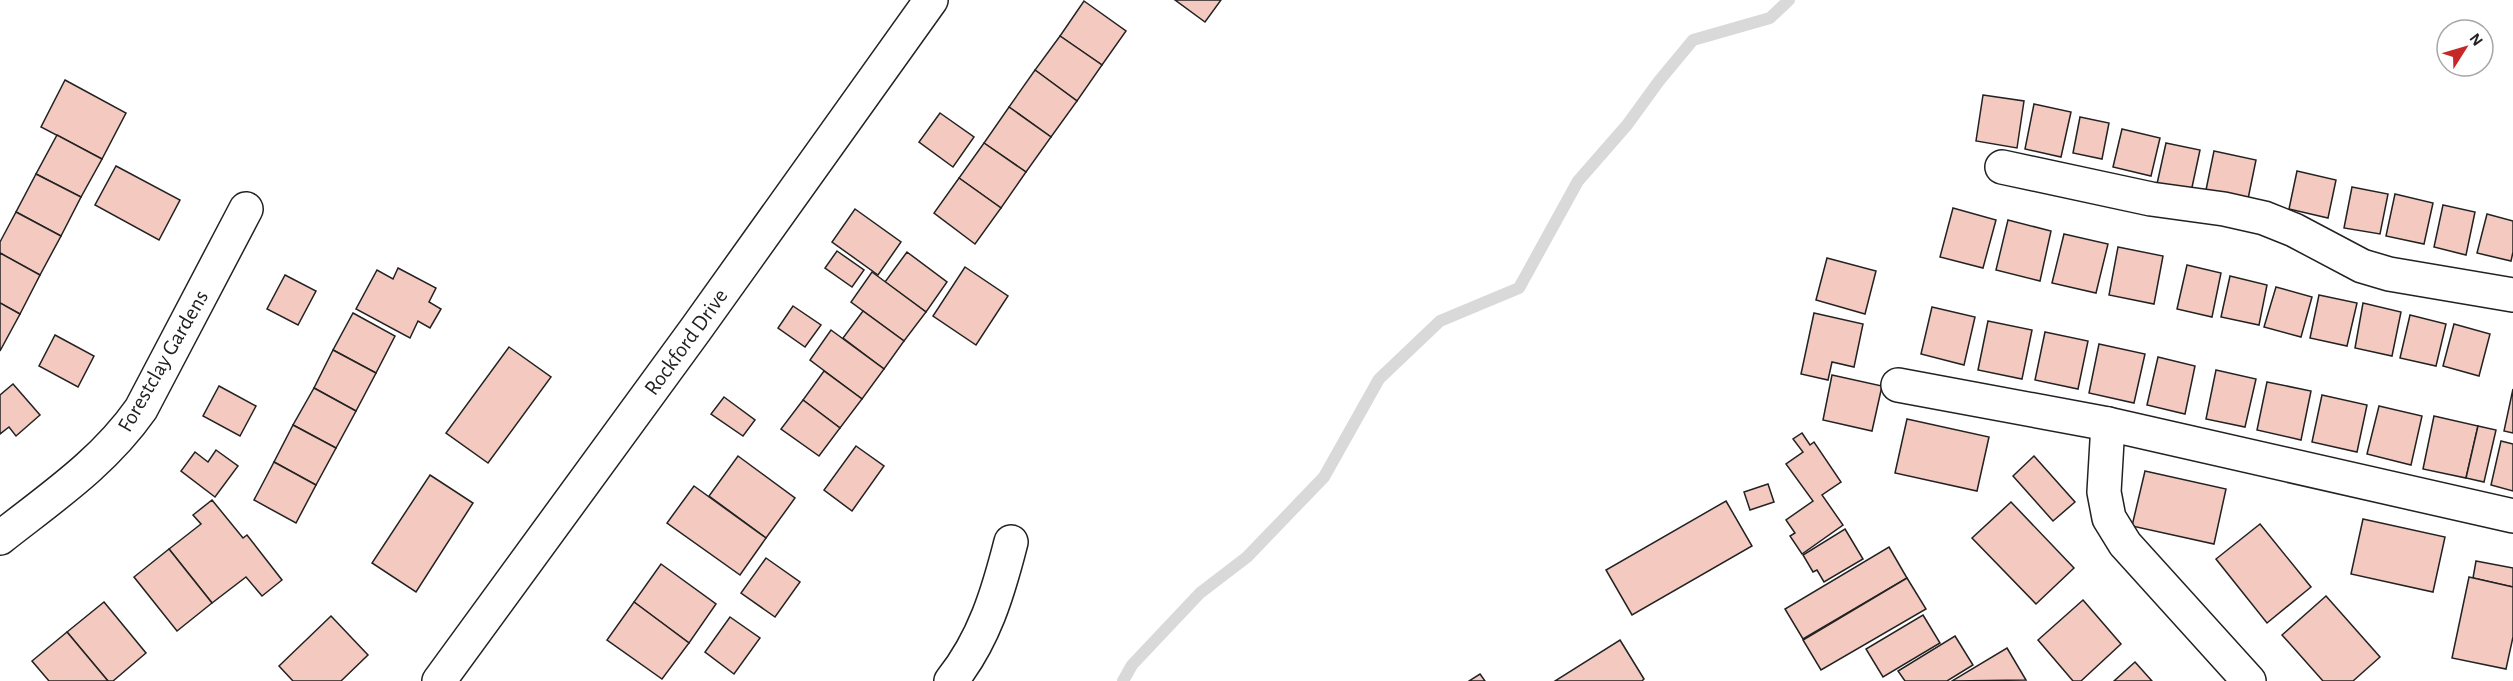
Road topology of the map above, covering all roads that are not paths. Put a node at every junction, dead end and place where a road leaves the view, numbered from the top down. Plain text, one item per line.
1 (931, 0) edge
2 (2002, 167) dead end
3 (246, 209) dead end
4 (2513, 296) edge
5 (1898, 385) dead end
6 (2108, 424) junction
7 (2513, 516) edge
8 (0, 538) edge
9 (1011, 542) dead end
10 (439, 681) edge
11 (951, 681) edge
12 (2249, 681) edge

1 - 10 street, Rockford Drive
2 - 4 street
3 - 8 street, Forestclay Gardens
5 - 6 street
6 - 7 street
6 - 12 street
9 - 11 street

